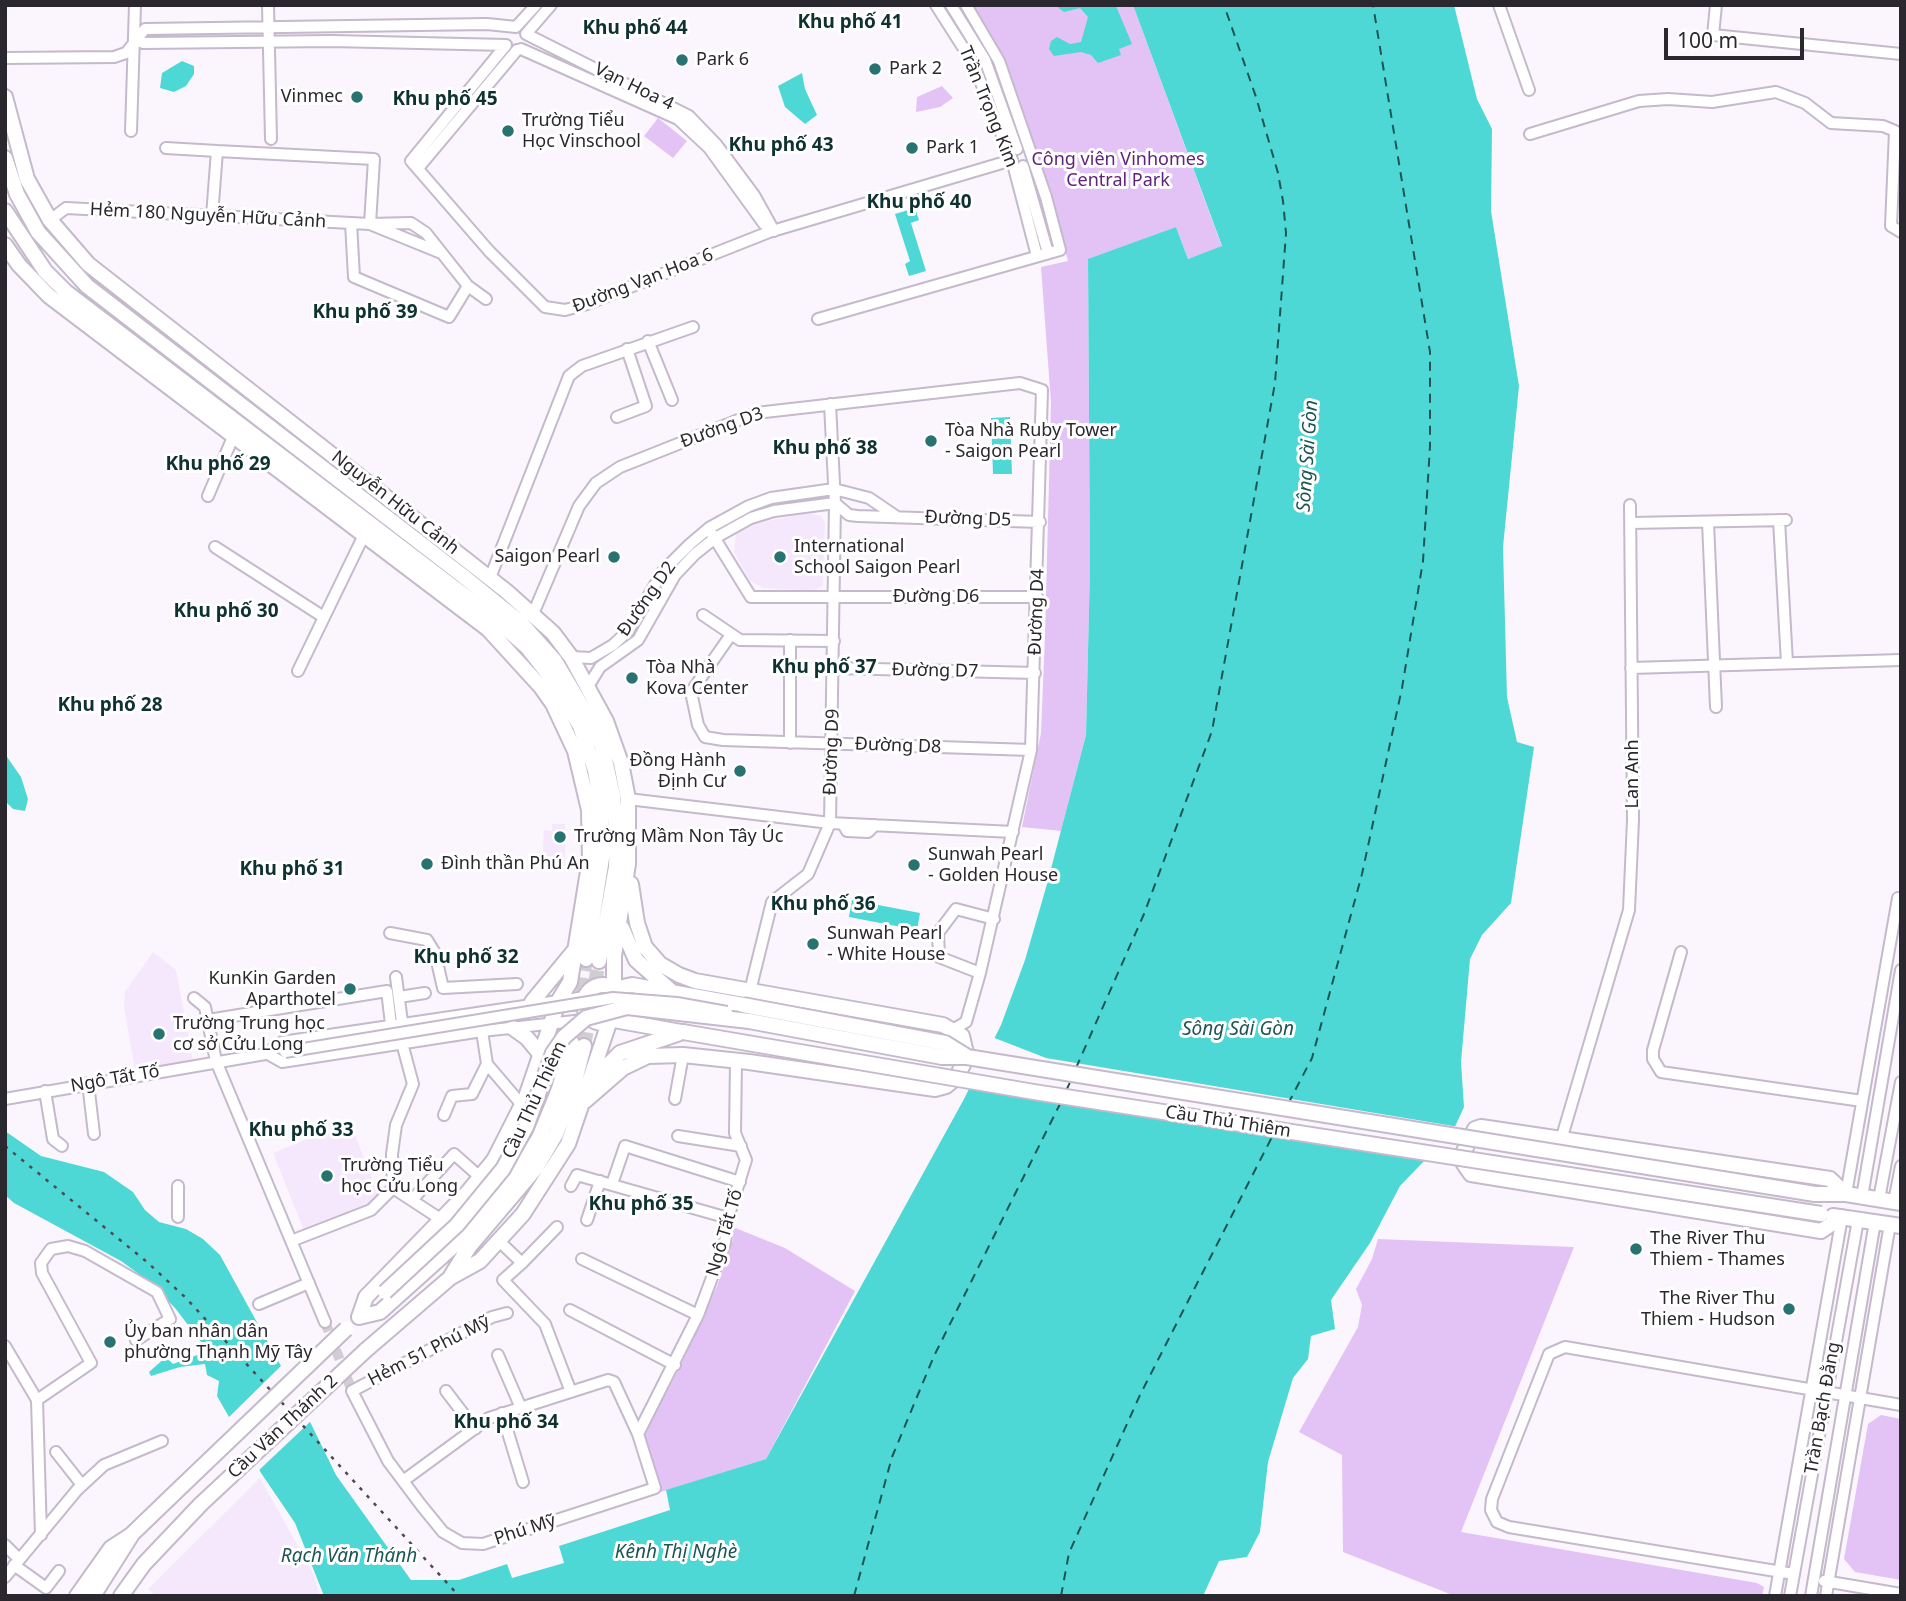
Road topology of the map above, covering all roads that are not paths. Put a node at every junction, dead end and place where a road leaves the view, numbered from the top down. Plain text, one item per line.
1 (135, 5) edge
2 (268, 5) edge
3 (536, 5) edge
4 (551, 5) edge
5 (936, 5) edge
6 (951, 5) edge
7 (966, 5) edge
8 (1499, 5) edge
9 (1716, 5) edge
10 (487, 24) junction
11 (269, 28) junction
12 (521, 31) junction
13 (134, 38) junction
14 (270, 43) junction
15 (480, 43) junction
16 (506, 45) junction
17 (519, 50) junction
18 (1901, 54) edge
19 (5, 58) edge
20 (1529, 90) dead end
21 (5, 97) edge
22 (131, 131) dead end
23 (1898, 131) edge
24 (1530, 134) dead end
25 (271, 139) dead end
26 (166, 148) dead end
27 (1017, 149) junction
28 (218, 151) junction
29 (1029, 155) junction
30 (5, 158) edge
31 (1012, 160) junction
32 (415, 164) junction
33 (1023, 166) junction
34 (5, 211) edge
35 (212, 216) junction
36 (50, 220) junction
37 (351, 223) junction
38 (370, 224) junction
39 (771, 232) junction
40 (1901, 232) edge
41 (5, 245) edge
42 (1048, 253) junction
43 (442, 254) junction
44 (468, 286) junction
45 (486, 299) dead end
46 (818, 320) dead end
47 (694, 327) dead end
48 (648, 341) junction
49 (627, 349) junction
50 (1042, 390) joint
51 (261, 400) junction
52 (672, 400) dead end
53 (830, 404) junction
54 (251, 414) junction
55 (617, 418) dead end
56 (237, 432) junction
57 (834, 489) junction
58 (208, 496) dead end
59 (835, 503) junction
60 (1630, 505) dead end
61 (897, 517) junction
62 (1040, 522) junction
63 (1707, 522) junction
64 (1630, 523) junction
65 (712, 533) junction
66 (363, 537) junction
67 (215, 547) dead end
68 (490, 578) junction
69 (834, 597) junction
70 (1037, 597) junction
71 (652, 602) junction
72 (475, 603) junction
73 (533, 614) junction
74 (704, 615) dead end
75 (323, 616) junction
76 (730, 636) junction
77 (790, 640) junction
78 (834, 641) junction
79 (572, 657) junction
80 (1901, 660) edge
81 (1787, 663) junction
82 (1716, 667) junction
83 (835, 668) junction
84 (1631, 668) junction
85 (298, 671) dead end
86 (1035, 673) junction
87 (589, 685) junction
88 (1716, 707) dead end
89 (790, 743) junction
90 (833, 743) junction
91 (1031, 750) junction
92 (628, 799) junction
93 (830, 823) junction
94 (1013, 832) junction
95 (628, 864) junction
96 (1899, 898) edge
97 (995, 919) junction
98 (621, 926) junction
99 (390, 933) dead end
100 (1681, 952) dead end
101 (587, 956) junction
102 (1901, 970) edge
103 (980, 973) junction
104 (396, 977) dead end
105 (570, 982) junction
106 (517, 984) dead end
107 (482, 986) junction
108 (614, 989) junction
109 (750, 991) junction
110 (425, 993) dead end
111 (676, 994) junction
112 (399, 997) junction
113 (194, 998) dead end
114 (559, 1000) junction
115 (532, 1002) junction
116 (585, 1005) junction
117 (485, 1010) junction
118 (208, 1020) junction
119 (612, 1021) junction
120 (749, 1021) junction
121 (397, 1023) junction
122 (551, 1024) junction
123 (513, 1028) junction
124 (954, 1029) junction
125 (482, 1031) junction
126 (683, 1032) junction
127 (402, 1043) junction
128 (285, 1052) joint
129 (266, 1053) junction
130 (541, 1055) junction
131 (683, 1055) junction
132 (967, 1057) junction
133 (736, 1061) junction
134 (216, 1062) junction
135 (487, 1064) junction
136 (1901, 1082) edge
137 (88, 1083) junction
138 (45, 1091) junction
139 (586, 1095) junction
140 (5, 1099) edge
141 (675, 1099) dead end
142 (1862, 1101) junction
143 (522, 1105) junction
144 (444, 1115) dead end
145 (94, 1134) dead end
146 (678, 1136) dead end
147 (1561, 1140) junction
148 (62, 1146) dead end
149 (741, 1146) junction
150 (1901, 1166) edge
151 (480, 1177) junction
152 (606, 1182) junction
153 (740, 1182) junction
154 (178, 1186) dead end
155 (571, 1186) dead end
156 (393, 1188) junction
157 (1846, 1194) junction
158 (1862, 1197) junction
159 (1879, 1199) junction
160 (412, 1200) junction
161 (1897, 1202) edge
162 (178, 1217) dead end
163 (1842, 1217) junction
164 (728, 1218) junction
165 (442, 1220) junction
166 (587, 1220) dead end
167 (1858, 1220) junction
168 (1889, 1224) edge
169 (557, 1227) dead end
170 (291, 1241) junction
171 (499, 1241) junction
172 (582, 1259) dead end
173 (522, 1263) junction
174 (451, 1277) junction
175 (309, 1283) junction
176 (259, 1304) dead end
177 (373, 1304) joint
178 (570, 1310) dead end
179 (507, 1313) dead end
180 (698, 1315) junction
181 (359, 1317) junction
182 (325, 1322) tunnel mouth
183 (346, 1329) joint
184 (136, 1340) dead end
185 (5, 1346) edge
186 (498, 1355) dead end
187 (675, 1364) junction
188 (1811, 1390) junction
189 (352, 1391) joint
190 (446, 1391) dead end
191 (571, 1392) junction
192 (1826, 1392) junction
193 (1846, 1396) junction
194 (1860, 1399) junction
195 (37, 1400) junction
196 (1901, 1405) edge
197 (521, 1408) junction
198 (502, 1413) junction
199 (475, 1429) junction
200 (638, 1434) junction
201 (162, 1441) dead end
202 (56, 1452) dead end
203 (403, 1481) junction
204 (523, 1482) dead end
205 (82, 1485) junction
206 (41, 1535) junction
207 (131, 1535) junction
208 (5, 1545) edge
209 (16, 1562) junction
210 (59, 1571) dead end
211 (1780, 1572) junction
212 (1794, 1574) junction
213 (5, 1577) edge
214 (1814, 1580) junction
215 (1828, 1582) junction
216 (1901, 1594) edge
217 (77, 1596) edge
218 (93, 1596) edge
219 (121, 1596) edge
220 (1775, 1596) edge
221 (1790, 1596) edge
222 (1811, 1596) edge
223 (1826, 1596) edge

1 - 13 street
2 - 11 street
3 - 12 street
4 - 12 street
5 - 31 street, Trần Trọng Kim
6 - 27 street, Trần Trọng Kim
7 - 29 street, Trần Trọng Kim
8 - 20 street
9 - 18 street
10 - 11 street, Vạn Hoa 4
10 - 12 street, Vạn Hoa 4
10 - 15 street
11 - 13 street, Vạn Hoa 4
11 - 14 street
12 - 16 street
12 - 17 street
12 - 39 street, Vạn Hoa 4
13 - 14 street
13 - 19 street
13 - 22 street
14 - 15 street
14 - 25 street
15 - 16 street
16 - 17 street, Vạn Hoa 4
16 - 32 street
17 - 32 street
17 - 39 street, Vạn Hoa 4
21 - 36 main road, Nguyễn Hữu Cảnh
23 - 24 street
23 - 40 street
26 - 28 street
27 - 29 street
27 - 31 street
28 - 35 street
28 - 38 street
29 - 33 street
29 - 42 street, Trần Trọng Kim
30 - 54 main road, Nguyễn Hữu Cảnh
31 - 33 street
31 - 39 street
31 - 42 street, Trần Trọng Kim
32 - 39 street, Đường Vạn Hoa 6
33 - 42 street, Trần Trọng Kim
34 - 56 main road, Nguyễn Hữu Cảnh
35 - 36 street, Hẻm 180 Nguyễn Hữu Cảnh
35 - 37 street, Hẻm 180 Nguyễn Hữu Cảnh
36 - 51 main road, Nguyễn Hữu Cảnh
37 - 38 street, Hẻm 180 Nguyễn Hữu Cảnh
37 - 44 street
38 - 43 street, Hẻm 180 Nguyễn Hữu Cảnh
38 - 43 street, Hẻm 180 Nguyễn Hữu Cảnh
41 - 56 main road, Nguyễn Hữu Cảnh
42 - 46 street
43 - 44 street, Hẻm 180 Nguyễn Hữu Cảnh
44 - 45 street, Hẻm 180 Nguyễn Hữu Cảnh
47 - 48 street
48 - 49 street
48 - 52 street
49 - 55 street
49 - 68 street
50 - 53 street, Đường D3
50 - 62 street, Đường D4
51 - 54 main road
51 - 68 main road, Nguyễn Hữu Cảnh
53 - 57 street, Đường D9
53 - 73 street, Đường D3
54 - 56 main road
54 - 72 main road, Nguyễn Hữu Cảnh
56 - 58 street
56 - 66 main road, Nguyễn Hữu Cảnh
56 - 72 main road, Nguyễn Hữu Cảnh
57 - 59 street, Đường D9
57 - 61 street
57 - 65 street, Đường D2
59 - 61 street, Đường D5
59 - 65 street, Đường D2
59 - 69 street, Đường D9
60 - 64 street, Lan Anh
61 - 62 street, Đường D5
62 - 70 street, Đường D4
63 - 64 street
63 - 81 street
63 - 82 street
64 - 84 street, Lan Anh
65 - 69 street, Đường D6
65 - 71 street, Đường D2
66 - 72 main road, Nguyễn Hữu Cảnh
66 - 75 street
67 - 75 street
68 - 72 main road
68 - 73 main road, Nguyễn Hữu Cảnh
69 - 70 street, Đường D6
69 - 78 street, Đường D9
70 - 86 street, Đường D4
71 - 79 street, Đường D2
71 - 87 street, Đường D2
72 - 101 main road, Nguyễn Hữu Cảnh
72 - 101 main road
73 - 79 main road, Nguyễn Hữu Cảnh
74 - 76 street
75 - 85 street
76 - 77 street
76 - 89 street, Đường D8
77 - 78 street
77 - 89 street
78 - 83 street, Đường D9
79 - 87 main road, Nguyễn Hữu Cảnh
80 - 81 street
81 - 82 street
82 - 84 street
82 - 88 street
83 - 86 street, Đường D7
83 - 90 street, Đường D9
84 - 147 street, Lan Anh
86 - 91 street, Đường D4
87 - 92 main road, Nguyễn Hữu Cảnh
89 - 90 street, Đường D8
90 - 91 street, Đường D8
90 - 93 street, Đường D9
91 - 94 street, Đường D4
92 - 93 street
92 - 95 main road, Nguyễn Hữu Cảnh
93 - 94 street
93 - 109 street, Đường D9
94 - 97 street, Đường D4
95 - 98 main road, Nguyễn Hữu Cảnh
95 - 109 main road
96 - 142 street
97 - 103 street, Đường D4
97 - 103 street
98 - 108 main road, Nguyễn Hữu Cảnh
98 - 111 main road
99 - 107 street
100 - 142 street
101 - 105 main road, Nguyễn Hữu Cảnh
101 - 115 main road
102 - 158 street
103 - 124 street, Đường D4
104 - 112 street
105 - 114 main road, Nguyễn Hữu Cảnh
105 - 116 main road
106 - 107 street
107 - 117 street
108 - 111 main road
108 - 116 main road
108 - 119 main road, Nguyễn Hữu Cảnh
109 - 124 main road
110 - 112 street
111 - 132 main road, bridge
112 - 121 street
113 - 118 street
114 - 115 street, Ngô Tất Tố
114 - 116 street, Ngô Tất Tố
114 - 122 main road, Nguyễn Hữu Cảnh
115 - 117 street, Ngô Tất Tố
116 - 119 main road, Cầu Thủ Thiêm
116 - 122 street, Ngô Tất Tố
117 - 121 street, Ngô Tất Tố
118 - 121 street
118 - 134 street
119 - 126 main road, Cầu Thủ Thiêm
119 - 139 main road
120 - 128 street, Cầu Thủ Thiêm, bridge
120 - 132 main road, Cầu Thủ Thiêm, bridge
120 - 177 main road, Cầu Thủ Thiêm, bridge
121 - 129 street, Ngô Tất Tố
122 - 123 street, Ngô Tất Tố
122 - 130 main road, Nguyễn Hữu Cảnh
123 - 125 street, Ngô Tất Tố
123 - 130 main road
124 - 133 main road
125 - 127 street, Ngô Tất Tố
125 - 135 street
126 - 139 main road
126 - 163 main road, Cầu Thủ Thiêm, bridge
127 - 129 street, Ngô Tất Tố
127 - 156 street
128 - 129 street, Ngô Tất Tố
129 - 134 street, Ngô Tất Tố
130 - 143 main road, Nguyễn Hữu Cảnh
131 - 133 main road
131 - 139 main road
131 - 141 street
132 - 157 main road, Cầu Thủ Thiêm, bridge
133 - 149 street, Ngô Tất Tố
134 - 137 street, Ngô Tất Tố
134 - 170 street
135 - 143 street
135 - 144 street
136 - 159 street
137 - 138 street, Ngô Tất Tố
137 - 145 street
138 - 140 street, Ngô Tất Tố
138 - 148 street
139 - 171 main road
142 - 157 street
143 - 151 main road, Nguyễn Hữu Cảnh
146 - 149 street
147 - 157 main road
147 - 163 main road
149 - 153 street, Ngô Tất Tố
150 - 161 street
151 - 160 street
151 - 165 main road, Nguyễn Hữu Cảnh
152 - 153 street
152 - 155 street
152 - 164 street
152 - 166 street
153 - 164 street, Ngô Tất Tố
154 - 162 street
156 - 160 street
156 - 170 street
157 - 158 main road
158 - 159 main road
159 - 161 main road
160 - 165 street
163 - 167 main road, Cầu Thủ Thiêm
163 - 188 street
164 - 180 street, Ngô Tất Tố
165 - 181 main road, Nguyễn Hữu Cảnh
167 - 168 main road, Cầu Thủ Thiêm
167 - 192 street, Trần Bạch Đằng
168 - 193 street, Trần Bạch Đằng
168 - 194 street
169 - 173 street
170 - 175 street
171 - 173 street
171 - 174 main road
172 - 180 street
173 - 191 street
174 - 181 main road
174 - 219 main road, Cầu Văn Thánh 2, bridge
175 - 176 street
175 - 182 street
177 - 181 main road, Nguyễn Hữu Cảnh
178 - 187 street
179 - 189 street, Hẻm 51 Phú Mỹ
180 - 187 street, Ngô Tất Tố
181 - 183 main road, Nguyễn Hữu Cảnh
183 - 207 main road, Cầu Văn Thánh 2, bridge
184 - 195 street
185 - 195 street
186 - 197 street
187 - 200 street, Ngô Tất Tố
188 - 192 street
188 - 211 street
188 - 211 street
189 - 203 street, Phú Mỹ
190 - 199 street
191 - 197 street
191 - 200 street, Phú Mỹ
192 - 193 street
192 - 212 street, Trần Bạch Đằng
193 - 194 street
193 - 214 street, Trần Bạch Đằng
194 - 196 street
194 - 215 street
195 - 206 street
197 - 198 street
198 - 199 street
198 - 204 street
199 - 203 street
200 - 203 street, Phú Mỹ
201 - 205 street
202 - 205 street
205 - 206 street
206 - 209 street
207 - 217 main road
207 - 218 main road
208 - 209 street
209 - 210 street
209 - 213 street
211 - 212 street
211 - 220 street
212 - 221 street, Trần Bạch Đằng
214 - 215 street
214 - 222 street, Trần Bạch Đằng
215 - 216 street
215 - 223 street

